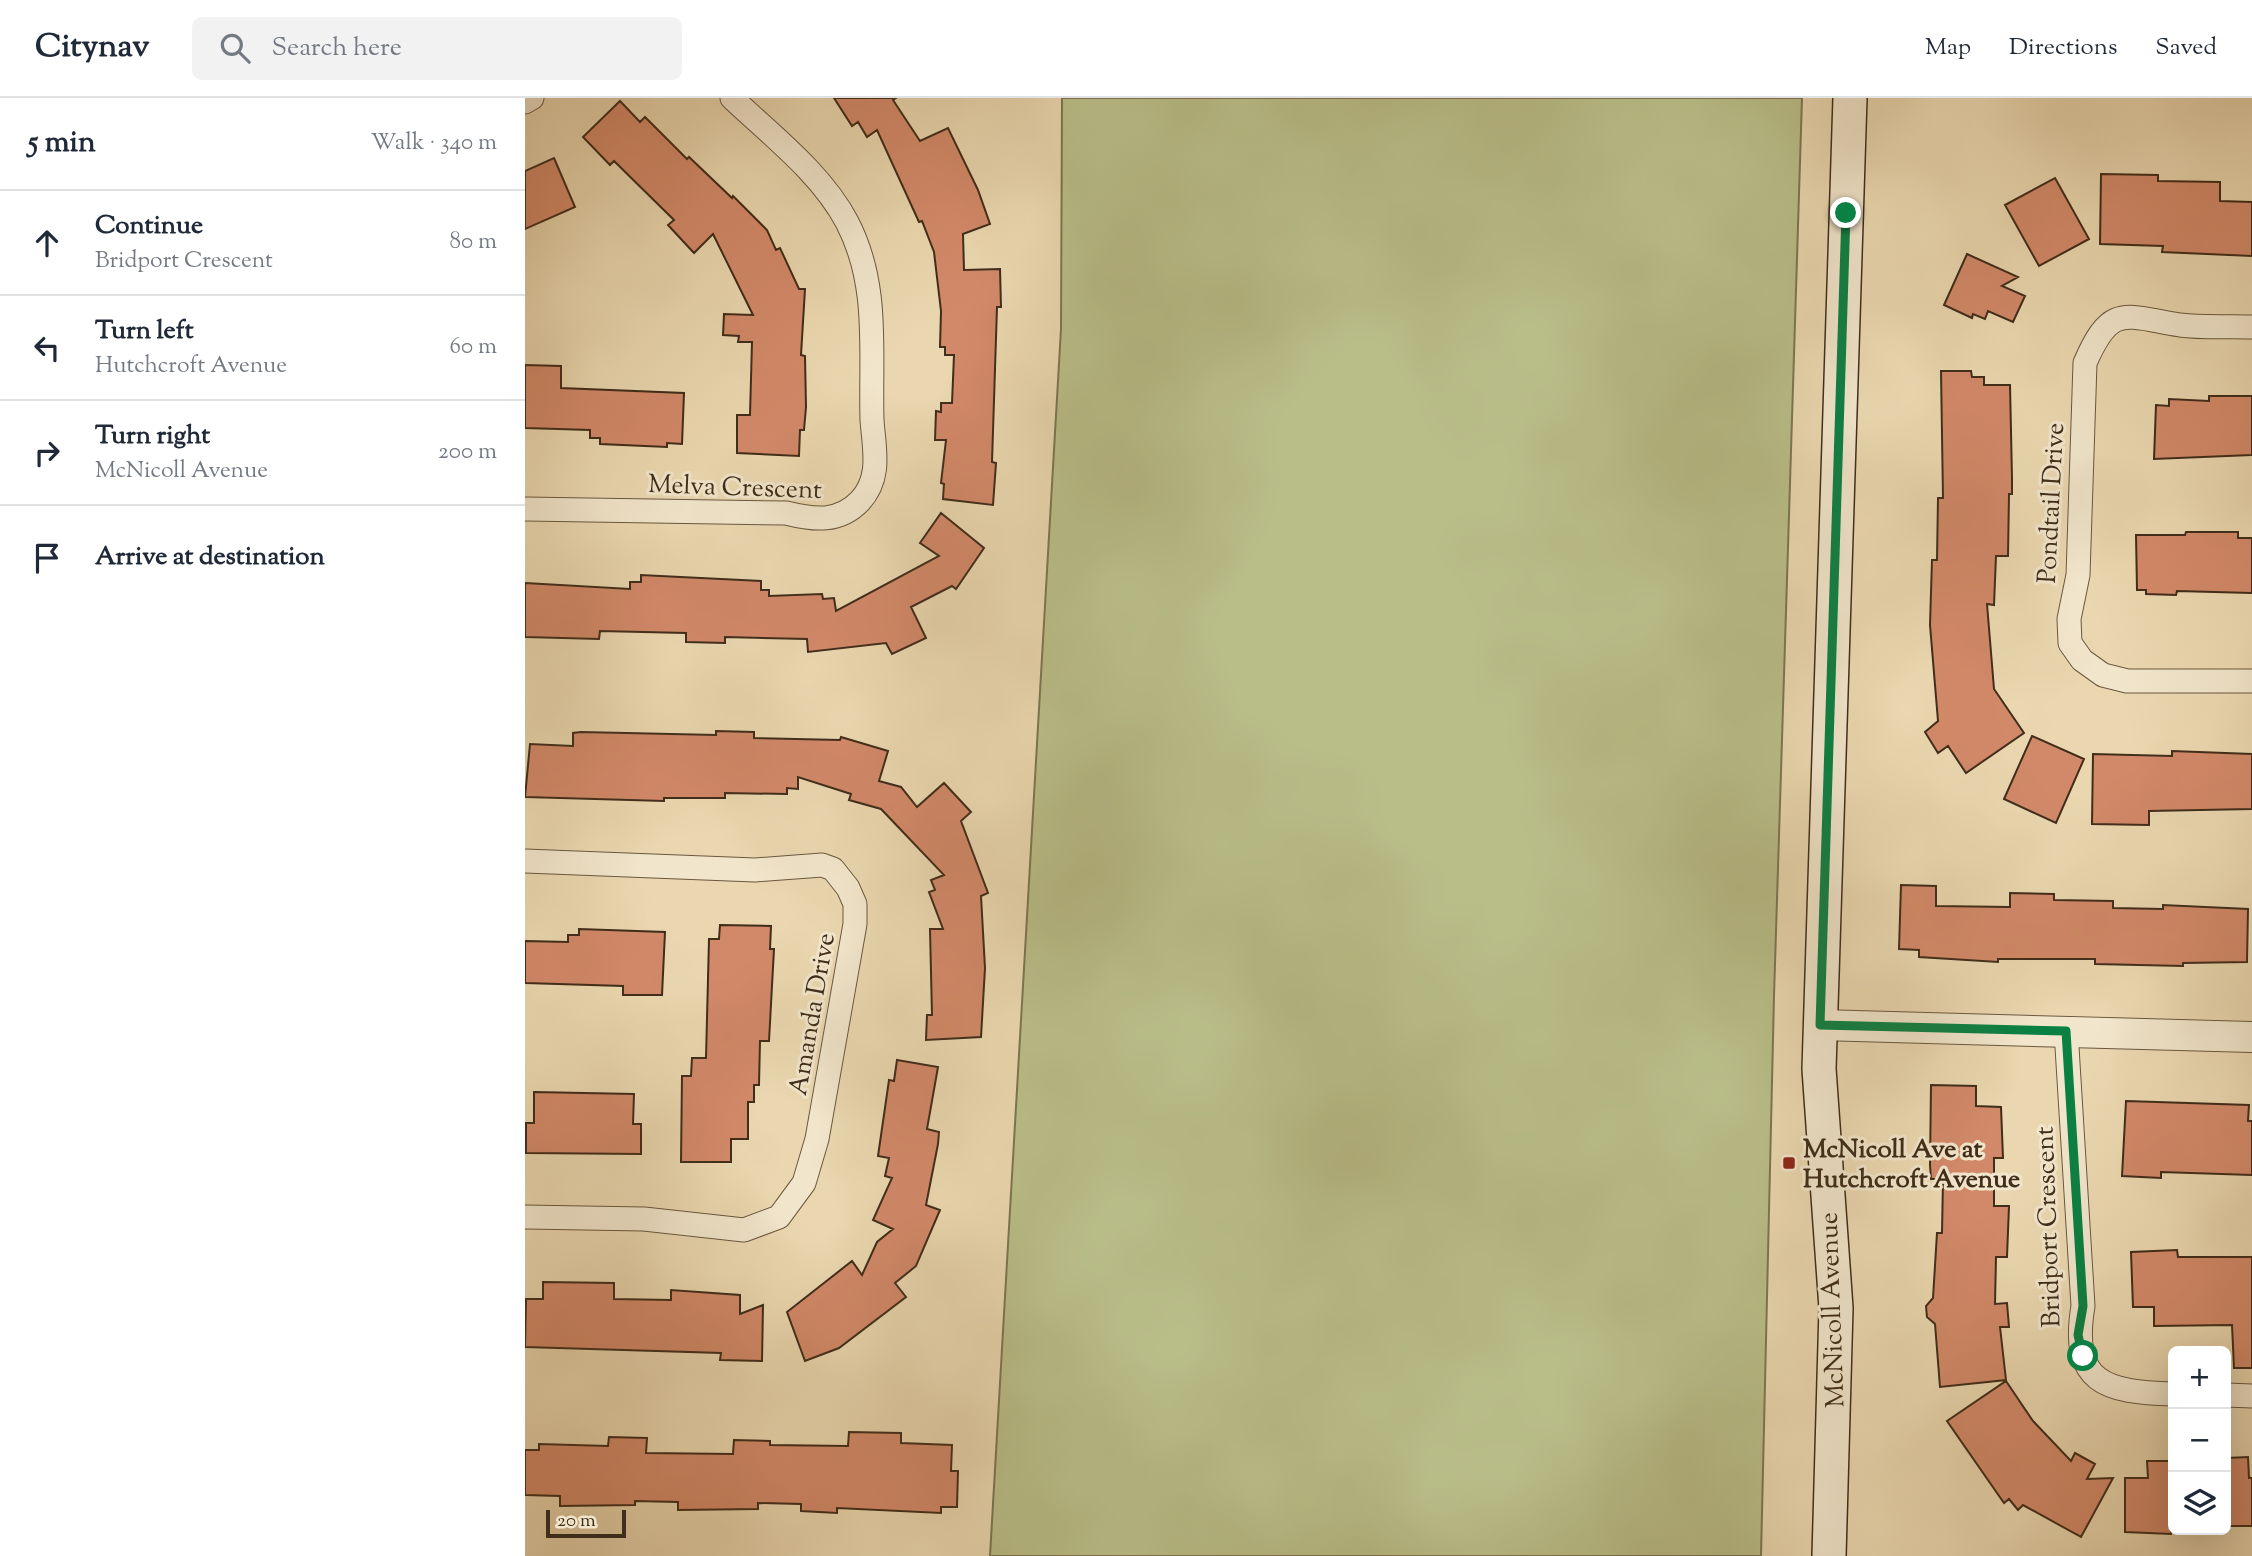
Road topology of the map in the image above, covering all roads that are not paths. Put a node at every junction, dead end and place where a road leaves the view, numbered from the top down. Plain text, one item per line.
1 (532, 98) edge
2 (733, 98) edge
3 (1850, 98) edge
4 (525, 102) edge
5 (2252, 327) edge
6 (525, 509) edge
7 (2252, 681) edge
8 (525, 862) edge
9 (1820, 1025) junction
10 (2066, 1031) junction
11 (2252, 1037) edge
12 (525, 1217) edge
13 (2168, 1394) edge
14 (2231, 1395) edge
15 (2252, 1396) edge
16 (1829, 1556) edge

1 - 4 street
2 - 6 street, Melva Crescent
3 - 9 main road, McNicoll Avenue
5 - 7 street, Pondtail Drive
8 - 12 street, Amanda Drive
9 - 10 street
9 - 16 main road, McNicoll Avenue
10 - 11 street
10 - 13 street, Bridport Crescent
14 - 15 street

